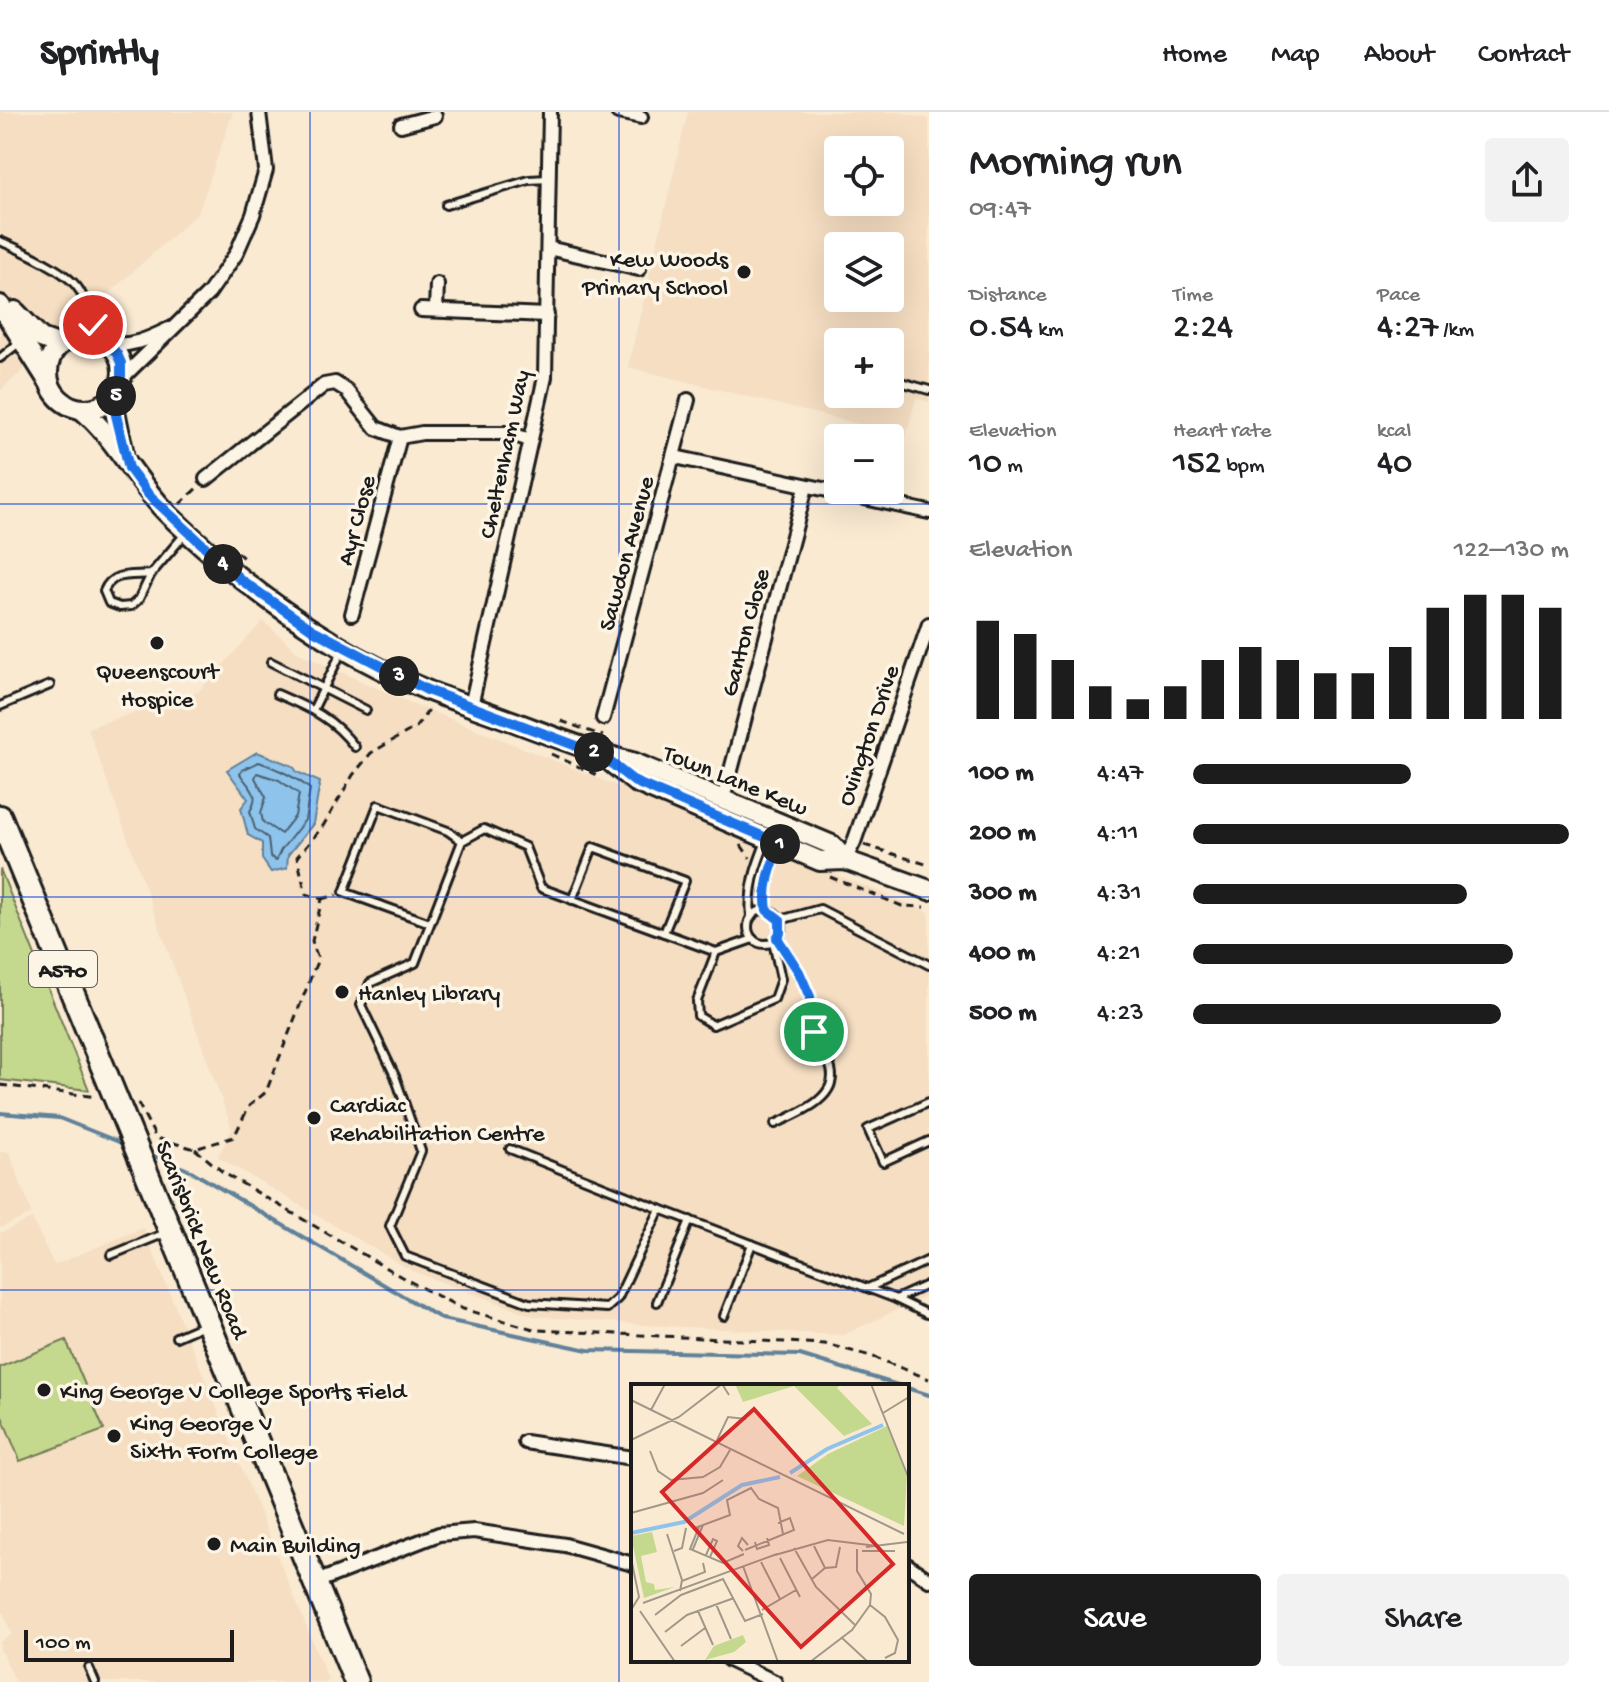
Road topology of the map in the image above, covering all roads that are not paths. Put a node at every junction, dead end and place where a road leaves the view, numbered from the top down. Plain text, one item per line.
1 (259, 112) edge
2 (550, 112) edge
3 (618, 112) edge
4 (414, 116) edge
5 (435, 116) dead end
6 (641, 117) dead end
7 (401, 125) dead end
8 (548, 179) junction
9 (446, 205) dead end
10 (0, 241) edge
11 (548, 248) junction
12 (639, 269) dead end
13 (437, 284) dead end
14 (85, 301) junction
15 (0, 303) edge
16 (421, 310) dead end
17 (436, 310) junction
18 (547, 315) junction
19 (175, 326) junction
20 (23, 340) junction
21 (64, 342) junction
22 (107, 343) junction
23 (0, 358) edge
24 (50, 383) junction
25 (904, 383) edge
26 (119, 385) junction
27 (929, 390) edge
28 (688, 400) dead end
29 (81, 409) junction
30 (400, 437) junction
31 (530, 440) junction
32 (675, 457) junction
33 (129, 468) junction
34 (206, 479) road end
35 (806, 487) junction
36 (929, 512) edge
37 (187, 531) junction
38 (151, 574) junction
39 (352, 614) dead end
40 (929, 624) edge
41 (343, 648) junction
42 (271, 662) dead end
43 (50, 685) dead end
44 (324, 689) junction
45 (277, 694) dead end
46 (0, 706) edge
47 (471, 706) junction
48 (313, 710) junction
49 (366, 710) dead end
50 (603, 718) dead end
51 (355, 747) dead end
52 (726, 789) dead end
53 (0, 817) edge
54 (778, 833) junction
55 (462, 841) junction
56 (845, 860) junction
57 (929, 890) edge
58 (572, 900) junction
59 (767, 910) junction
60 (751, 917) junction
61 (780, 920) junction
62 (430, 923) junction
63 (664, 933) junction
64 (753, 939) junction
65 (775, 940) junction
66 (716, 952) junction
67 (929, 965) edge
68 (929, 1102) edge
69 (775, 1124) dead end
70 (929, 1141) edge
71 (510, 1149) dead end
72 (660, 1209) junction
73 (690, 1220) junction
74 (171, 1231) junction
75 (752, 1244) junction
76 (111, 1255) dead end
77 (929, 1260) edge
78 (929, 1284) edge
79 (868, 1288) junction
80 (896, 1299) junction
81 (657, 1302) dead end
82 (927, 1314) edge
83 (724, 1316) dead end
84 (209, 1322) junction
85 (176, 1337) dead end
86 (525, 1442) dead end
87 (631, 1458) edge
88 (631, 1563) edge
89 (909, 1566) edge
90 (929, 1580) edge
91 (316, 1582) junction
92 (733, 1662) edge
93 (89, 1668) dead end
94 (95, 1682) edge
95 (356, 1682) edge
96 (775, 1682) edge

1 - 19 street
2 - 8 street, Cheltenham Way
3 - 6 street
4 - 5 street
4 - 7 street
8 - 9 lane
8 - 11 street, Cheltenham Way
10 - 14 lane
11 - 12 street
11 - 18 street, Cheltenham Way
13 - 17 street
14 - 21 lane
14 - 22 lane
15 - 20 street
15 - 21 street
16 - 17 street
17 - 18 street
18 - 31 street, Cheltenham Way
19 - 22 street
19 - 26 street
20 - 23 lane
20 - 24 street
21 - 22 street
21 - 24 street
22 - 26 street
24 - 29 street
25 - 27 lane
26 - 29 street
26 - 33 street, Town Lane Kew
28 - 32 street, Sawdon Avenue
29 - 33 street, Town Lane Kew
30 - 31 street
30 - 34 street
30 - 39 street, Ayr Close
31 - 47 street, Cheltenham Way
32 - 35 street
32 - 50 street, Sawdon Avenue
33 - 37 street, Town Lane Kew
35 - 36 street
35 - 52 street, Ganton Close
37 - 38 lane
37 - 41 street, Town Lane Kew
38 - 38 lane
40 - 56 street, Ovington Drive
41 - 44 lane
41 - 47 street, Town Lane Kew
42 - 44 lane
43 - 46 lane
44 - 48 lane
44 - 49 lane
45 - 48 lane
47 - 54 street, Town Lane Kew
48 - 51 lane
53 - 74 highway, Scarisbrick New Road / A570
54 - 56 street, Town Lane Kew
54 - 59 lane
54 - 60 lane
55 - 58 lane
55 - 62 lane
55 - 62 lane
56 - 57 street, Town Lane Kew
58 - 63 lane
58 - 63 lane
59 - 60 lane
59 - 61 lane
60 - 64 lane
61 - 65 lane
61 - 67 lane
62 - 72 lane
63 - 66 lane
64 - 65 lane
64 - 66 lane
65 - 66 lane
65 - 69 lane
68 - 70 lane
71 - 72 lane
72 - 73 lane
73 - 75 lane
73 - 81 lane
74 - 76 lane
74 - 84 highway, Scarisbrick New Road / A570
75 - 79 lane
75 - 83 lane
77 - 79 lane
78 - 80 lane
79 - 80 lane
80 - 82 lane
84 - 85 lane
84 - 91 highway, Scarisbrick New Road / A570
86 - 87 street
88 - 91 street
89 - 90 street
91 - 95 highway, Scarisbrick New Road / A570
92 - 96 street
93 - 94 lane

